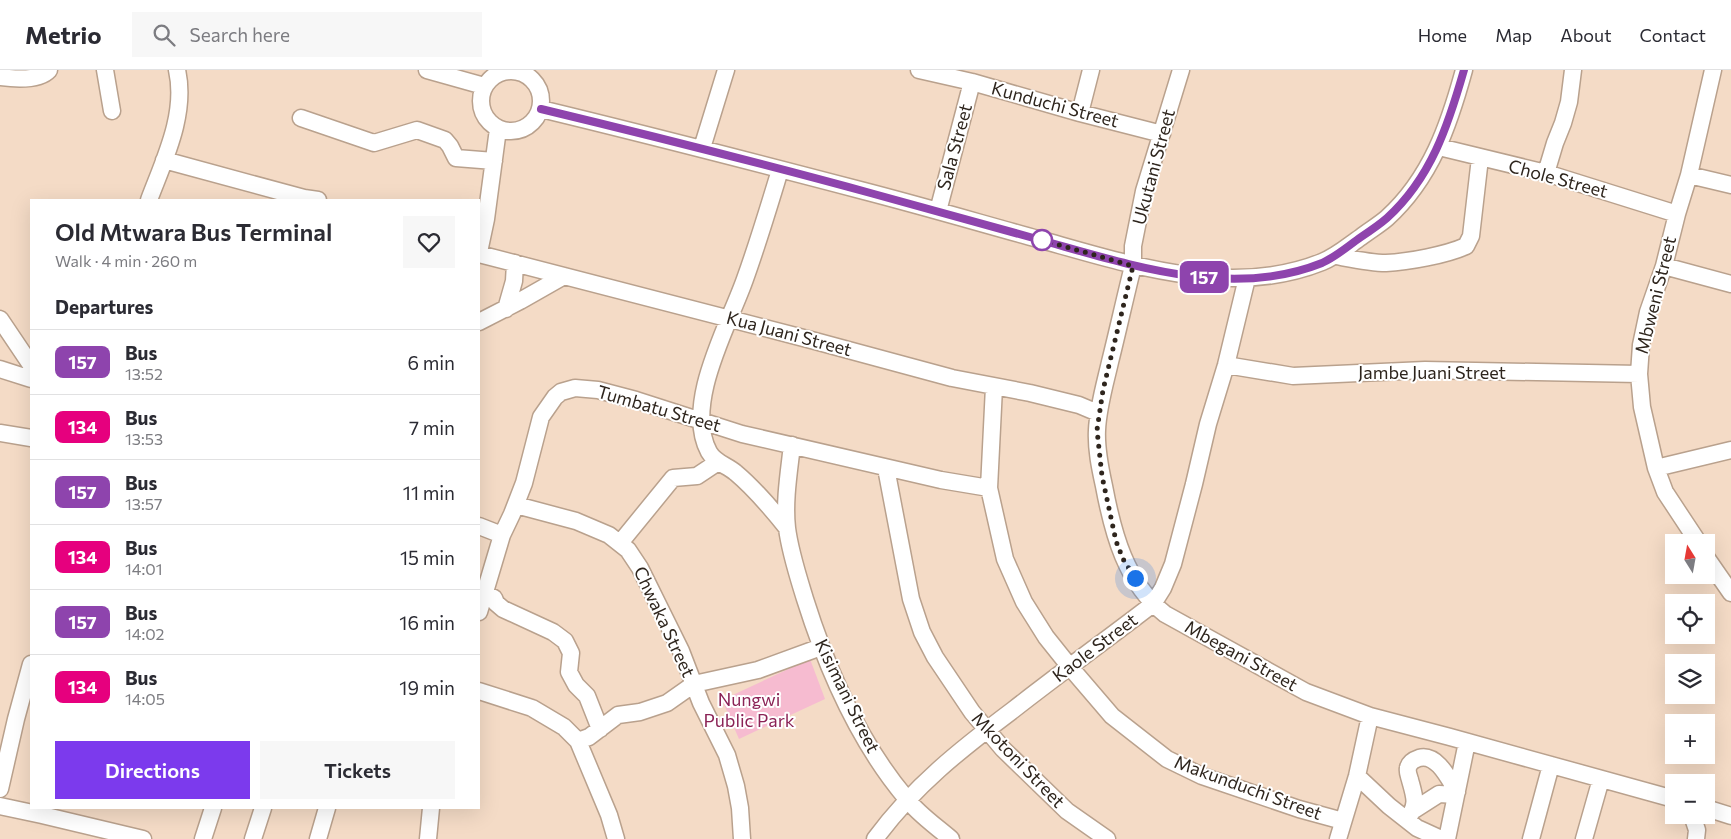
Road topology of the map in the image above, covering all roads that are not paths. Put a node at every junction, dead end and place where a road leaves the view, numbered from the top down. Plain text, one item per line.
1 (49, 70) edge
2 (105, 70) edge
3 (177, 70) edge
4 (427, 70) edge
5 (726, 70) edge
6 (919, 70) edge
7 (1091, 70) edge
8 (1181, 70) edge
9 (1464, 70) edge
10 (1573, 70) edge
11 (1713, 70) edge
12 (517, 71) edge
13 (6, 75) edge
14 (972, 82) junction
15 (484, 86) junction
16 (541, 109) junction
17 (112, 112) dead end
18 (1080, 113) junction
19 (301, 118) dead end
20 (498, 129) junction
21 (1162, 134) junction
22 (1439, 147) junction
23 (702, 148) junction
24 (1480, 158) junction
25 (164, 160) junction
26 (494, 161) junction
27 (780, 170) junction
28 (1546, 173) junction
29 (1689, 175) junction
30 (1731, 185) edge
31 (149, 199) edge
32 (311, 199) edge
33 (938, 211) junction
34 (1677, 214) junction
35 (482, 218) edge
36 (480, 241) edge
37 (480, 253) edge
38 (1336, 256) junction
39 (515, 263) junction
40 (1133, 266) junction
41 (1664, 266) junction
42 (564, 276) junction
43 (1247, 278) junction
44 (1731, 284) edge
45 (506, 309) junction
46 (729, 318) junction
47 (0, 319) edge
48 (480, 322) edge
49 (30, 364) edge
50 (1226, 365) junction
51 (0, 369) edge
52 (1639, 374) junction
53 (30, 379) edge
54 (994, 387) junction
55 (1098, 413) junction
56 (700, 420) junction
57 (0, 433) edge
58 (30, 438) edge
59 (792, 445) junction
60 (1731, 450) edge
61 (718, 462) junction
62 (886, 468) junction
63 (1656, 468) junction
64 (989, 488) junction
65 (516, 505) junction
66 (480, 526) edge
67 (787, 528) junction
68 (1693, 534) edge
69 (502, 535) junction
70 (620, 543) junction
71 (1715, 570) edge
72 (485, 594) junction
73 (1731, 594) edge
74 (1153, 604) junction
75 (480, 609) edge
76 (821, 647) junction
77 (1070, 667) junction
78 (30, 671) edge
79 (694, 684) junction
80 (480, 691) edge
81 (26, 698) edge
82 (1370, 716) junction
83 (600, 729) junction
84 (986, 730) junction
85 (578, 741) junction
86 (1468, 742) junction
87 (1552, 765) junction
88 (1357, 776) junction
89 (1601, 779) junction
90 (0, 789) edge
91 (1457, 794) junction
92 (1665, 797) edge
93 (907, 800) junction
94 (0, 806) edge
95 (213, 809) edge
96 (263, 809) edge
97 (327, 809) edge
98 (431, 809) edge
99 (1715, 811) edge
100 (1410, 815) junction
101 (1731, 816) edge
102 (1343, 821) junction
103 (1694, 824) edge
104 (741, 838) edge
105 (143, 839) edge
106 (203, 839) edge
107 (253, 839) edge
108 (318, 839) edge
109 (428, 839) edge
110 (616, 839) edge
111 (875, 839) edge
112 (951, 839) edge
113 (1107, 839) edge
114 (1338, 839) edge
115 (1441, 839) edge
116 (1447, 839) edge
117 (1531, 839) edge
118 (1584, 839) edge
119 (1696, 839) edge

1 - 13 street
2 - 17 street
3 - 25 street
4 - 15 street
5 - 23 street
6 - 14 street, Kunduchi Street
7 - 18 street
8 - 21 street, Ukutani Street
9 - 22 street
10 - 28 street
11 - 29 street, Mbweni Street
12 - 15 street
12 - 16 street
14 - 18 street, Kunduchi Street
14 - 33 street, Sala Street
15 - 20 street
16 - 20 street
16 - 23 street
18 - 21 street, Kunduchi Street
19 - 26 street
20 - 26 street
21 - 40 street, Ukutani Street
22 - 24 street, Chole Street
22 - 38 street
23 - 27 street
24 - 28 street, Chole Street
24 - 38 street
25 - 31 street
25 - 32 street
26 - 35 street
27 - 33 street
27 - 46 street
28 - 34 street, Chole Street
29 - 30 street
29 - 34 street, Mbweni Street
33 - 40 street
34 - 41 street, Mbweni Street
35 - 36 street
37 - 39 street, Kua Juani Street
38 - 43 street
39 - 42 street, Kua Juani Street
39 - 45 street
40 - 43 street
40 - 55 street, Mbegani Street
41 - 44 street
41 - 52 street, Mbweni Street
42 - 45 street
42 - 46 street, Kua Juani Street
43 - 50 street, Kaole Street
45 - 48 street
46 - 54 street, Kua Juani Street
46 - 56 street
47 - 49 street
50 - 52 street, Jambe Juani Street
50 - 74 street, Kaole Street
51 - 53 street
52 - 63 street, Mbweni Street
54 - 55 street, Kua Juani Street
54 - 64 street, Makunduchi Street
55 - 74 street, Mbegani Street
56 - 59 street, Tumbatu Street
56 - 61 street
56 - 65 street, Tumbatu Street
57 - 58 street
59 - 62 street, Tumbatu Street
59 - 67 street, Kisimani Street
60 - 63 street
61 - 67 street
61 - 70 street
62 - 64 street, Tumbatu Street
62 - 84 street, Mkotoni Street
63 - 68 street, Mbweni Street
64 - 77 street, Makunduchi Street
65 - 69 street, Tumbatu Street
65 - 70 street, Chwaka Street
66 - 69 street
67 - 76 street, Kisimani Street
69 - 72 street, Tumbatu Street
70 - 79 street, Chwaka Street
71 - 73 street
72 - 75 street, Tumbatu Street
72 - 83 street
74 - 77 street, Kaole Street
74 - 82 street, Mbegani Street
76 - 79 street
76 - 93 street, Kisimani Street
77 - 84 street, Kaole Street
77 - 102 street, Makunduchi Street
78 - 81 street
79 - 83 street
79 - 104 street, Chwaka Street
80 - 85 street
81 - 90 street
82 - 86 street, Mbegani Street
82 - 88 street
83 - 85 street
84 - 93 street, Kaole Street
84 - 113 street, Mkotoni Street
85 - 110 street
86 - 87 street, Mbegani Street
86 - 91 street
87 - 89 street, Mbegani Street
87 - 117 street
88 - 100 street
88 - 102 street
89 - 92 street, Mbegani Street
89 - 118 street
91 - 100 street
91 - 100 street
91 - 116 street
93 - 111 street, Kaole Street
93 - 112 street, Kisimani Street
94 - 105 street
95 - 106 street
96 - 107 street
97 - 108 street
98 - 109 street
99 - 101 street
100 - 115 street
102 - 114 street
103 - 119 street

